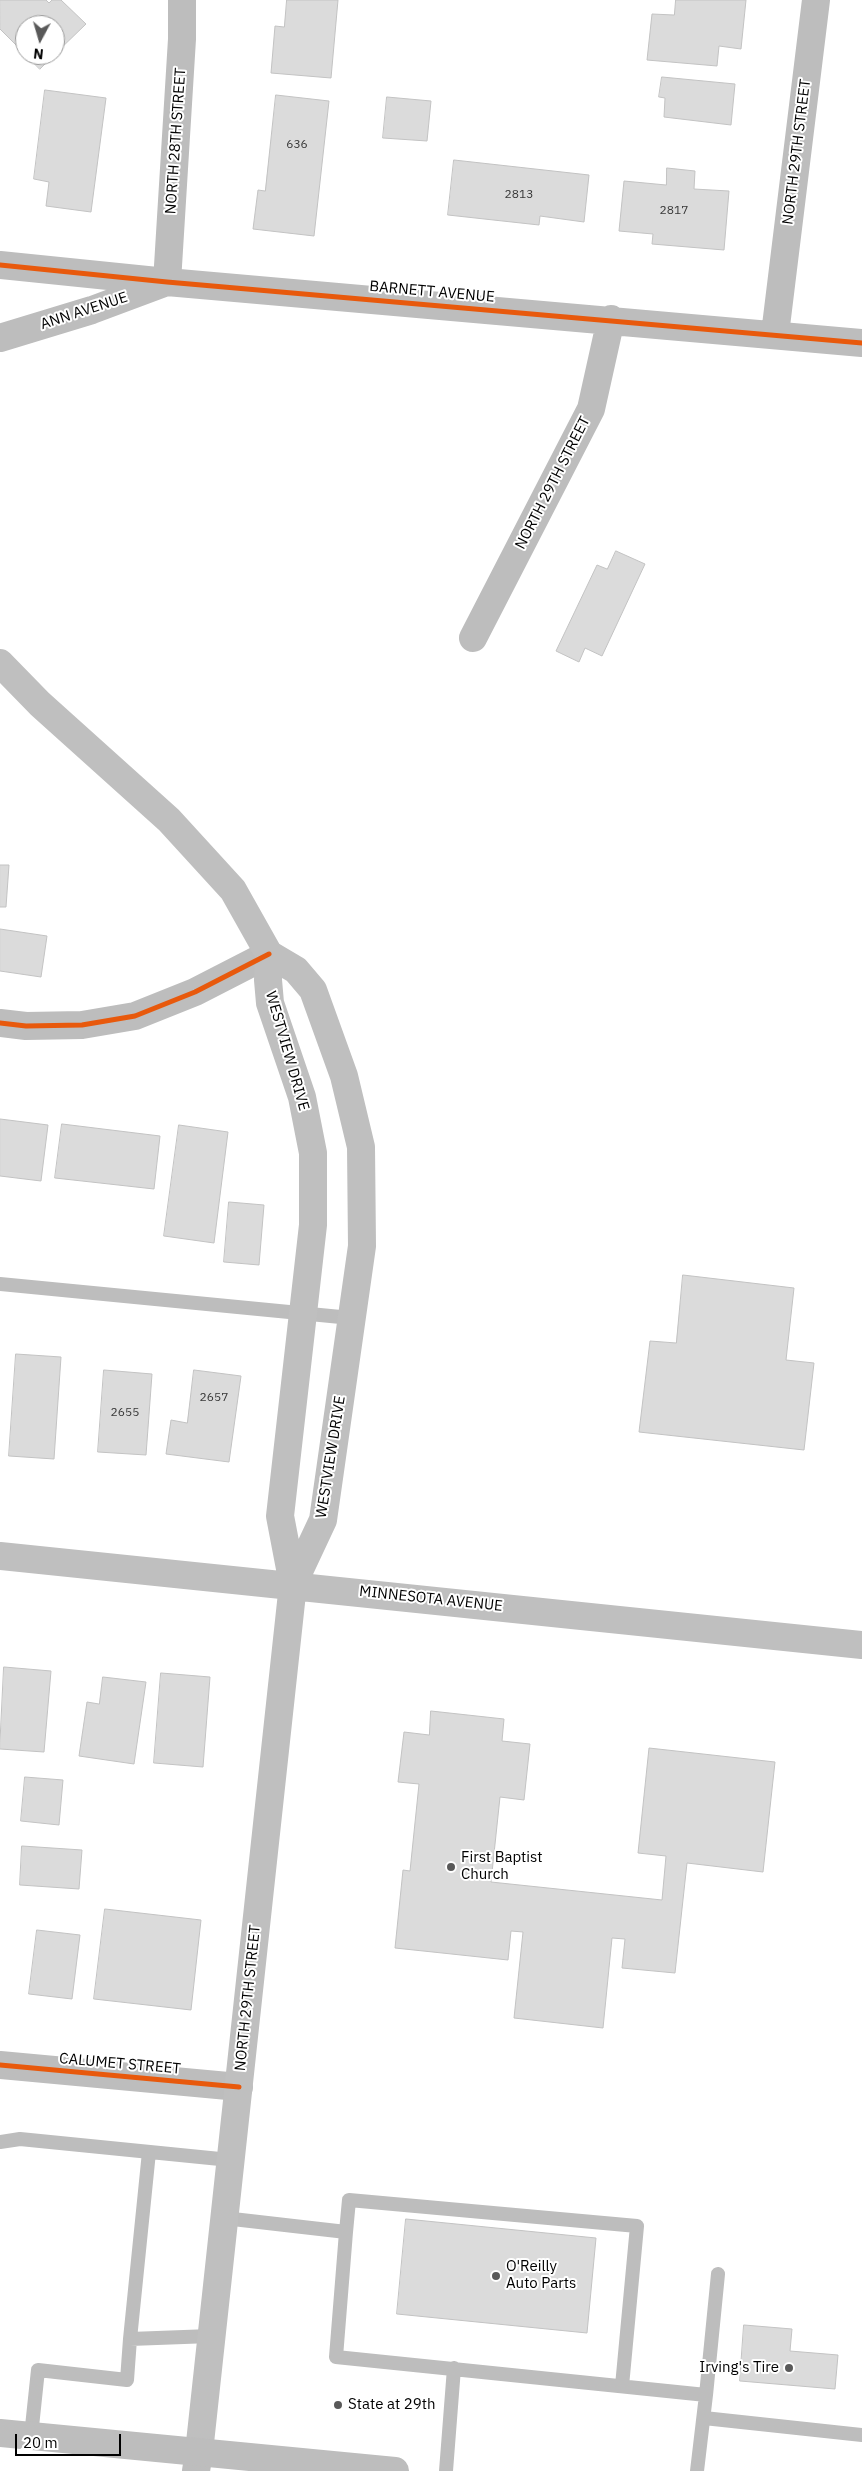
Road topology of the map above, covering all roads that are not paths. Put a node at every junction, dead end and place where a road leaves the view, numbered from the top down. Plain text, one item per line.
1 (167, 0) edge
2 (182, 0) edge
3 (816, 0) edge
4 (182, 39) junction
5 (0, 266) edge
6 (167, 282) junction
7 (612, 319) junction
8 (775, 334) junction
9 (0, 338) edge
10 (862, 343) edge
11 (473, 638) dead end
12 (0, 663) edge
13 (269, 954) junction
14 (0, 1023) edge
15 (0, 1284) edge
16 (304, 1312) junction
17 (352, 1318) junction
18 (0, 1556) edge
19 (293, 1584) junction
20 (862, 1645) edge
21 (0, 2065) edge
22 (239, 2087) junction
23 (0, 2142) edge
24 (149, 2152) junction
25 (230, 2160) junction
26 (224, 2218) junction
27 (346, 2232) junction
28 (718, 2274) dead end
29 (210, 2336) junction
30 (130, 2340) junction
31 (454, 2368) junction
32 (622, 2386) junction
33 (706, 2395) junction
34 (704, 2418) junction
35 (0, 2433) edge
36 (862, 2435) edge
37 (30, 2436) junction
38 (198, 2462) edge
39 (395, 2471) edge
40 (446, 2471) edge
41 (697, 2471) edge

1 - 4 street
2 - 4 street, NORTH 28TH STREET
3 - 8 street, NORTH 29TH STREET
4 - 6 street, NORTH 28TH STREET
5 - 6 street, BARNETT AVENUE
6 - 7 street, BARNETT AVENUE
6 - 9 street, ANN AVENUE
7 - 8 street, BARNETT AVENUE
7 - 11 street, NORTH 29TH STREET
8 - 10 street, BARNETT AVENUE
12 - 13 main road, WESTVIEW DRIVE
13 - 14 street
13 - 16 main road, WESTVIEW DRIVE
13 - 17 main road, WESTVIEW DRIVE
15 - 16 lane
16 - 17 lane
16 - 19 main road, WESTVIEW DRIVE
17 - 19 main road, WESTVIEW DRIVE
18 - 19 main road, MINNESOTA AVENUE
19 - 20 main road, MINNESOTA AVENUE
19 - 22 main road, NORTH 29TH STREET
21 - 22 street, CALUMET STREET
22 - 25 main road, NORTH 29TH STREET
23 - 24 lane
24 - 25 lane
24 - 30 lane
25 - 26 main road, NORTH 29TH STREET
26 - 27 lane
26 - 29 main road, NORTH 29TH STREET
27 - 31 lane
27 - 32 lane
28 - 33 lane
29 - 30 lane
29 - 38 main road, NORTH 29TH STREET
30 - 37 lane
31 - 32 lane
31 - 40 lane
32 - 33 lane
33 - 34 lane
34 - 36 lane
34 - 41 lane
35 - 37 street
37 - 38 street
38 - 39 street

